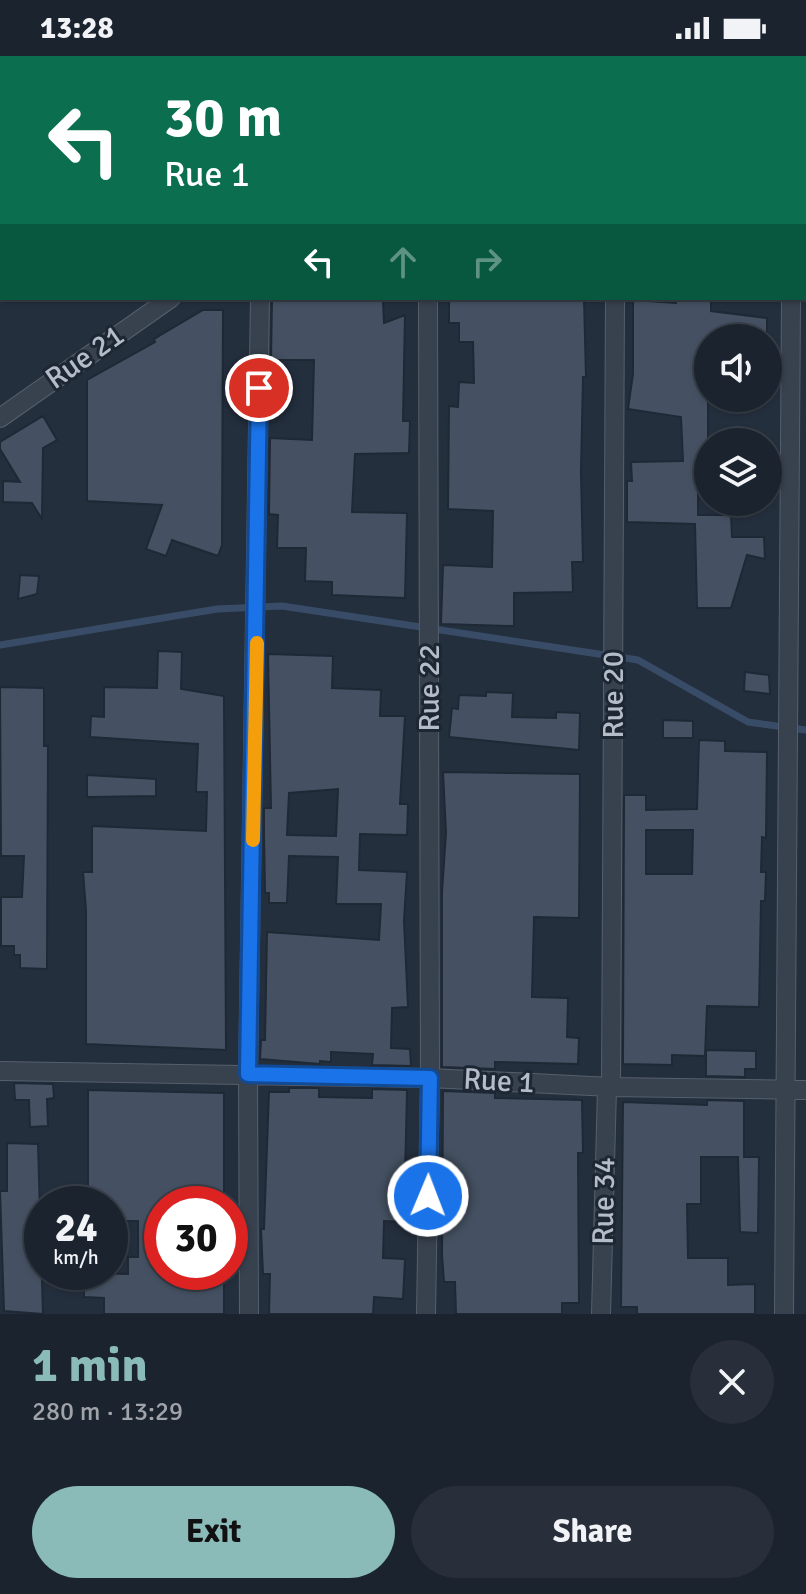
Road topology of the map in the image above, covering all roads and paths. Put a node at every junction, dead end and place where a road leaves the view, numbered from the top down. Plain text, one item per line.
1 (168, 300) edge
2 (260, 300) edge
3 (428, 300) edge
4 (615, 300) edge
5 (791, 300) edge
6 (0, 418) edge
7 (0, 1071) edge
8 (248, 1074) junction
9 (430, 1078) junction
10 (609, 1088) junction
11 (786, 1090) junction
12 (806, 1090) edge
13 (249, 1314) edge
14 (426, 1314) edge
15 (601, 1314) edge
16 (784, 1314) edge

1 - 6 street, Rue 21
2 - 8 street
3 - 9 street, Rue 22
4 - 10 street, Rue 20
5 - 11 street
7 - 8 street, Rue 1
8 - 9 street, Rue 1
8 - 13 street
9 - 10 street, Rue 1
9 - 14 street, Rue 22
10 - 11 street, Rue 1
10 - 15 street, Rue 34
11 - 12 street, Rue 1
11 - 16 street

